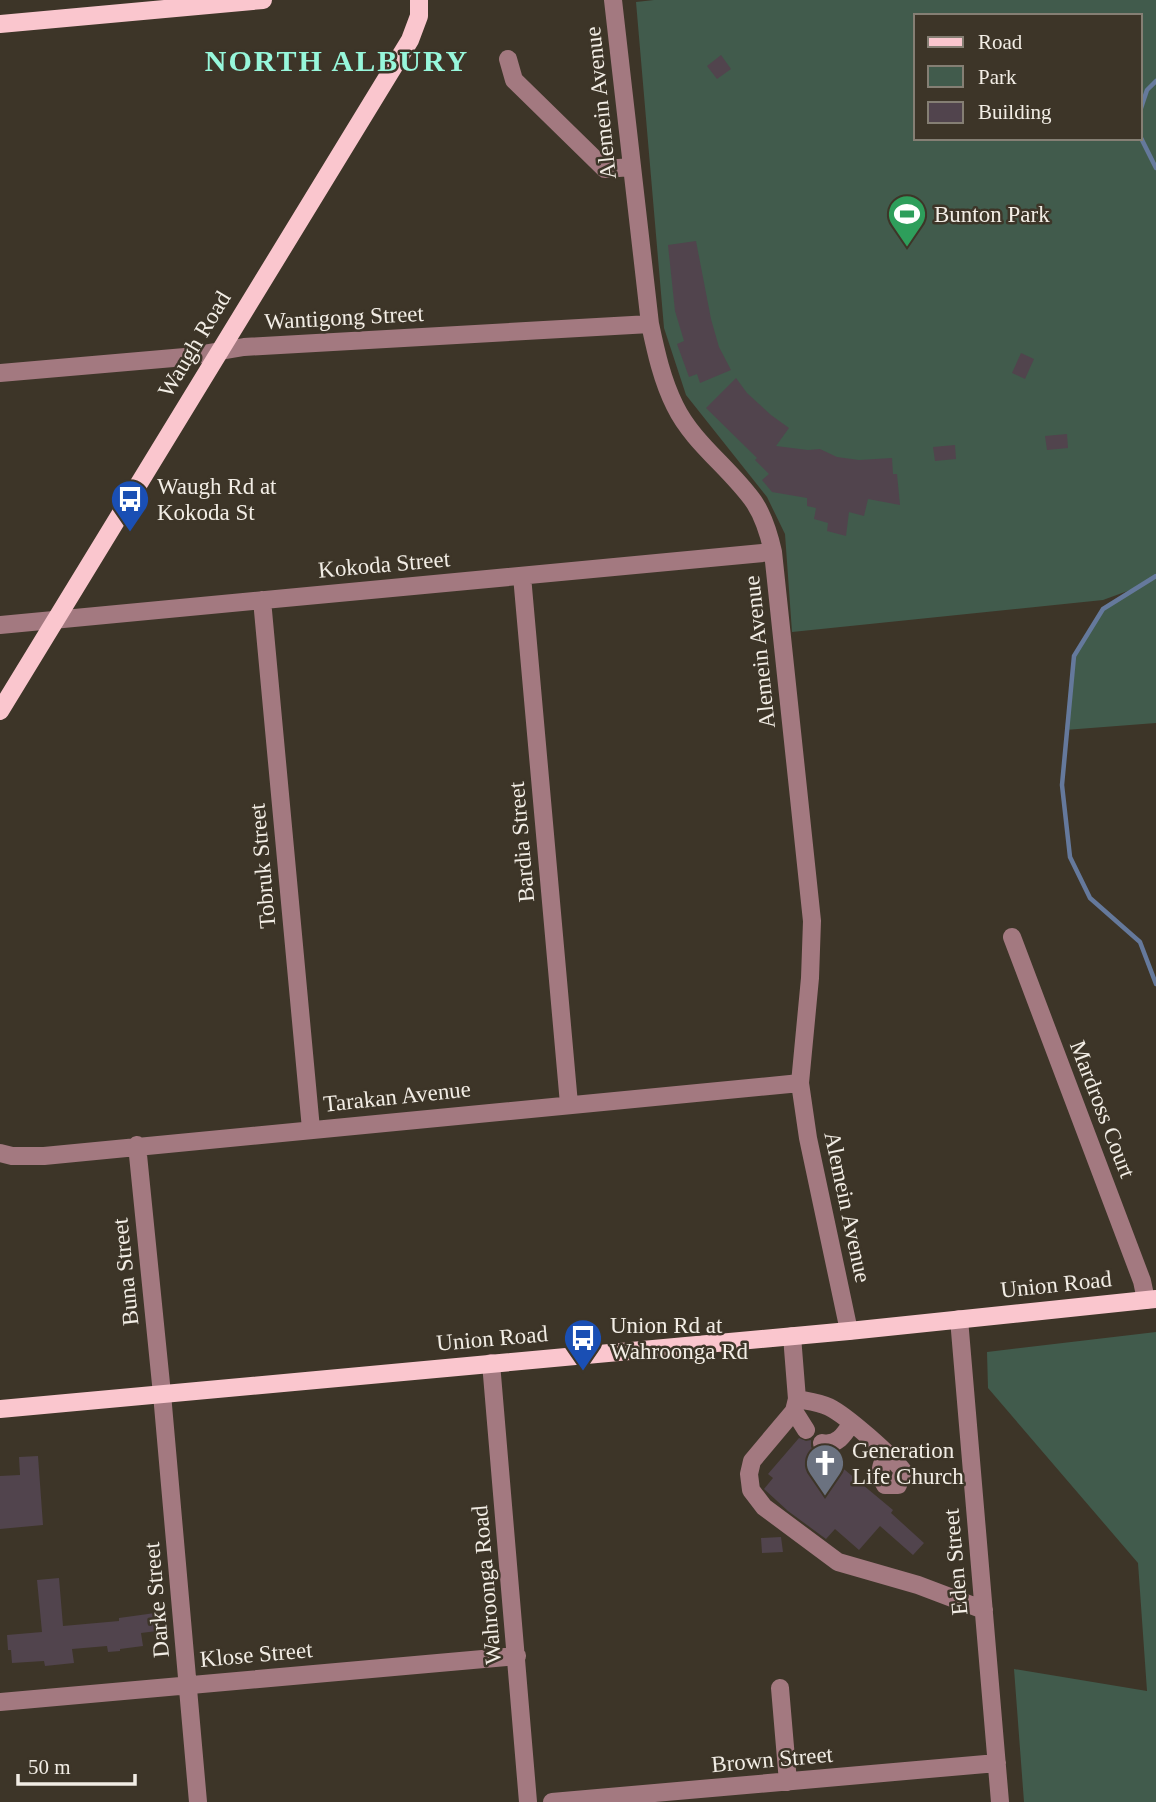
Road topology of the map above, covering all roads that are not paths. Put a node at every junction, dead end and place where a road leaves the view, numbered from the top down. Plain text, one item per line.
1 (263, 0) edge
2 (419, 0) edge
3 (613, 0) edge
4 (156, 5) edge
5 (0, 24) edge
6 (508, 59) dead end
7 (632, 167) junction
8 (650, 324) junction
9 (218, 352) junction
10 (0, 373) edge
11 (773, 552) junction
12 (522, 576) junction
13 (261, 600) junction
14 (55, 620) junction
15 (0, 625) edge
16 (0, 711) edge
17 (1012, 937) dead end
18 (800, 1083) junction
19 (569, 1104) junction
20 (311, 1129) junction
21 (137, 1145) junction
22 (0, 1153) edge
23 (1151, 1299) edge
24 (960, 1319) junction
25 (849, 1331) junction
26 (792, 1336) junction
27 (491, 1363) junction
28 (162, 1394) junction
29 (795, 1405) junction
30 (0, 1409) edge
31 (851, 1424) junction
32 (806, 1430) dead end
33 (822, 1443) dead end
34 (887, 1454) dead end
35 (984, 1610) junction
36 (517, 1656) junction
37 (187, 1685) junction
38 (780, 1688) dead end
39 (0, 1702) edge
40 (997, 1763) junction
41 (788, 1782) junction
42 (198, 1802) edge
43 (528, 1802) edge
44 (552, 1802) edge
45 (1000, 1802) edge

1 - 4 main road
2 - 9 main road, Waugh Road
3 - 7 street, Alemein Avenue
4 - 5 main road
6 - 7 street
7 - 8 street, Alemein Avenue
8 - 9 street, Wantigong Street
8 - 11 street, Alemein Avenue
9 - 10 street, Wantigong Street
9 - 14 main road, Waugh Road
11 - 12 street, Kokoda Street
11 - 18 street, Alemein Avenue
12 - 13 street, Kokoda Street
12 - 19 street, Bardia Street
13 - 14 street, Kokoda Street
13 - 20 street, Tobruk Street
14 - 15 street, Kokoda Street
14 - 16 main road, Waugh Road
17 - 23 street, Mardross Court
18 - 19 street, Tarakan Avenue
18 - 25 street, Alemein Avenue
19 - 20 street, Tarakan Avenue
20 - 21 street, Tarakan Avenue
21 - 22 street, Tarakan Avenue
21 - 28 street, Buna Street
23 - 24 main road, Union Road
24 - 25 main road, Union Road
24 - 35 street, Eden Street
25 - 26 main road, Union Road
26 - 27 main road, Union Road
26 - 29 street
27 - 28 main road, Union Road
27 - 36 street, Wahroonga Road
28 - 30 main road, Union Road
28 - 37 street, Darke Street
29 - 31 street
29 - 32 street
29 - 35 street
31 - 33 street
31 - 34 street
35 - 40 street, Eden Street
36 - 37 street, Klose Street
36 - 43 street, Wahroonga Road
37 - 39 street, Klose Street
37 - 42 street, Darke Street
38 - 41 street
40 - 41 street, Brown Street
40 - 45 street, Eden Street
41 - 44 street, Brown Street

